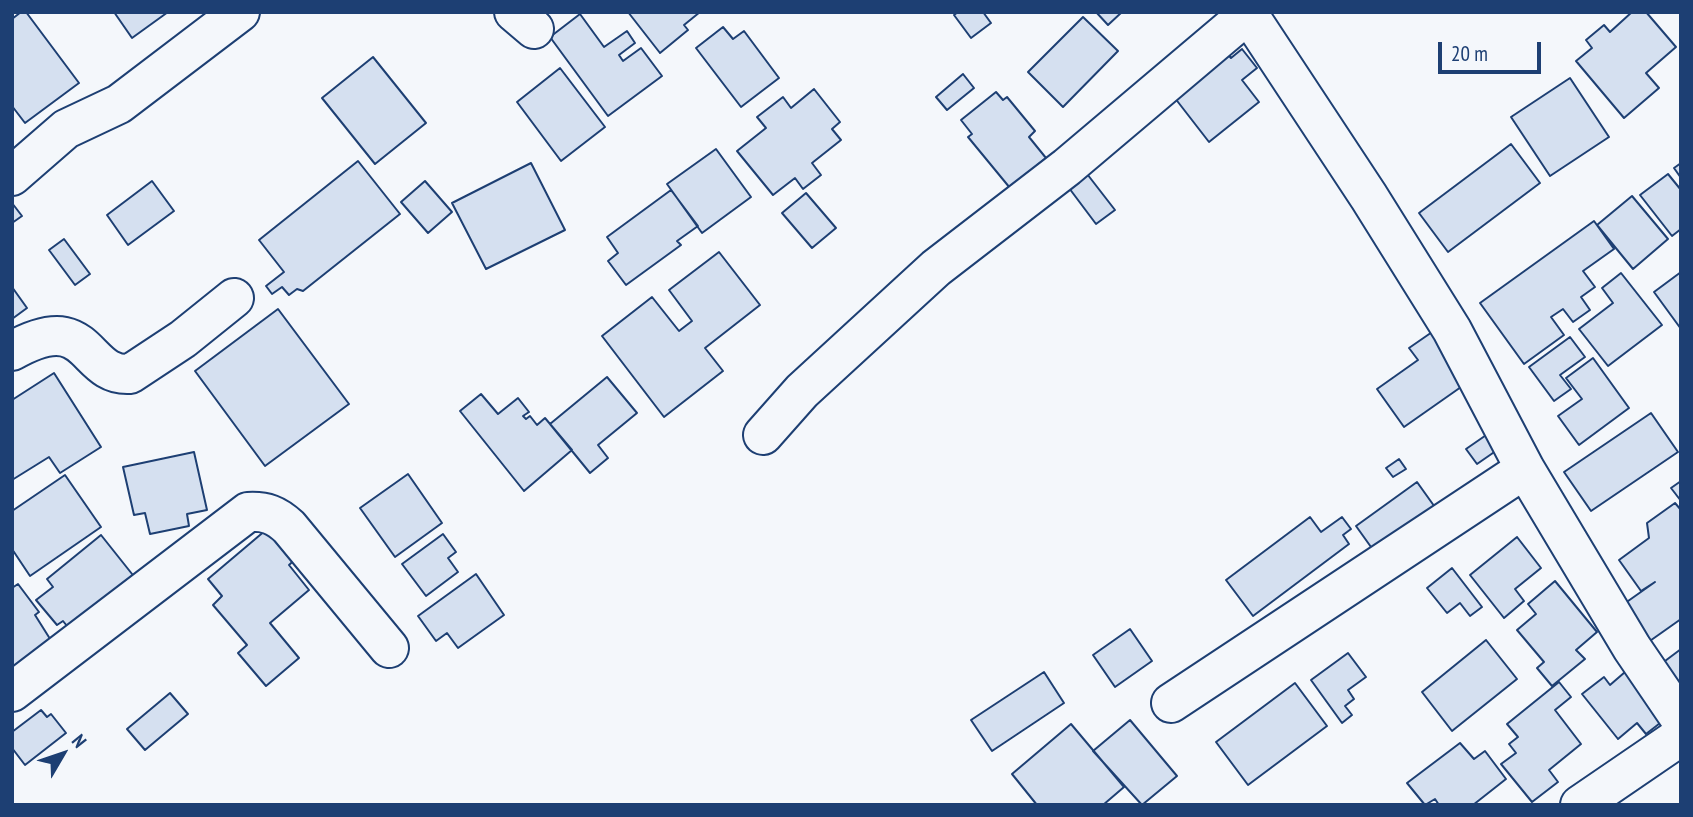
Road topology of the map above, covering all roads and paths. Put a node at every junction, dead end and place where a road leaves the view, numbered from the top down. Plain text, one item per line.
1 (240, 12) edge
2 (1248, 13) edge
3 (12, 176) edge
4 (234, 298) dead end
5 (12, 351) edge
6 (763, 435) dead end
7 (1525, 469) junction
8 (389, 648) dead end
9 (12, 692) edge
10 (1171, 703) dead end
11 (1681, 720) edge
12 (1681, 736) edge
13 (1580, 805) edge

1 - 3 street
2 - 6 street
2 - 7 street
4 - 5 street
7 - 10 street
7 - 11 street
8 - 9 street
12 - 13 street

